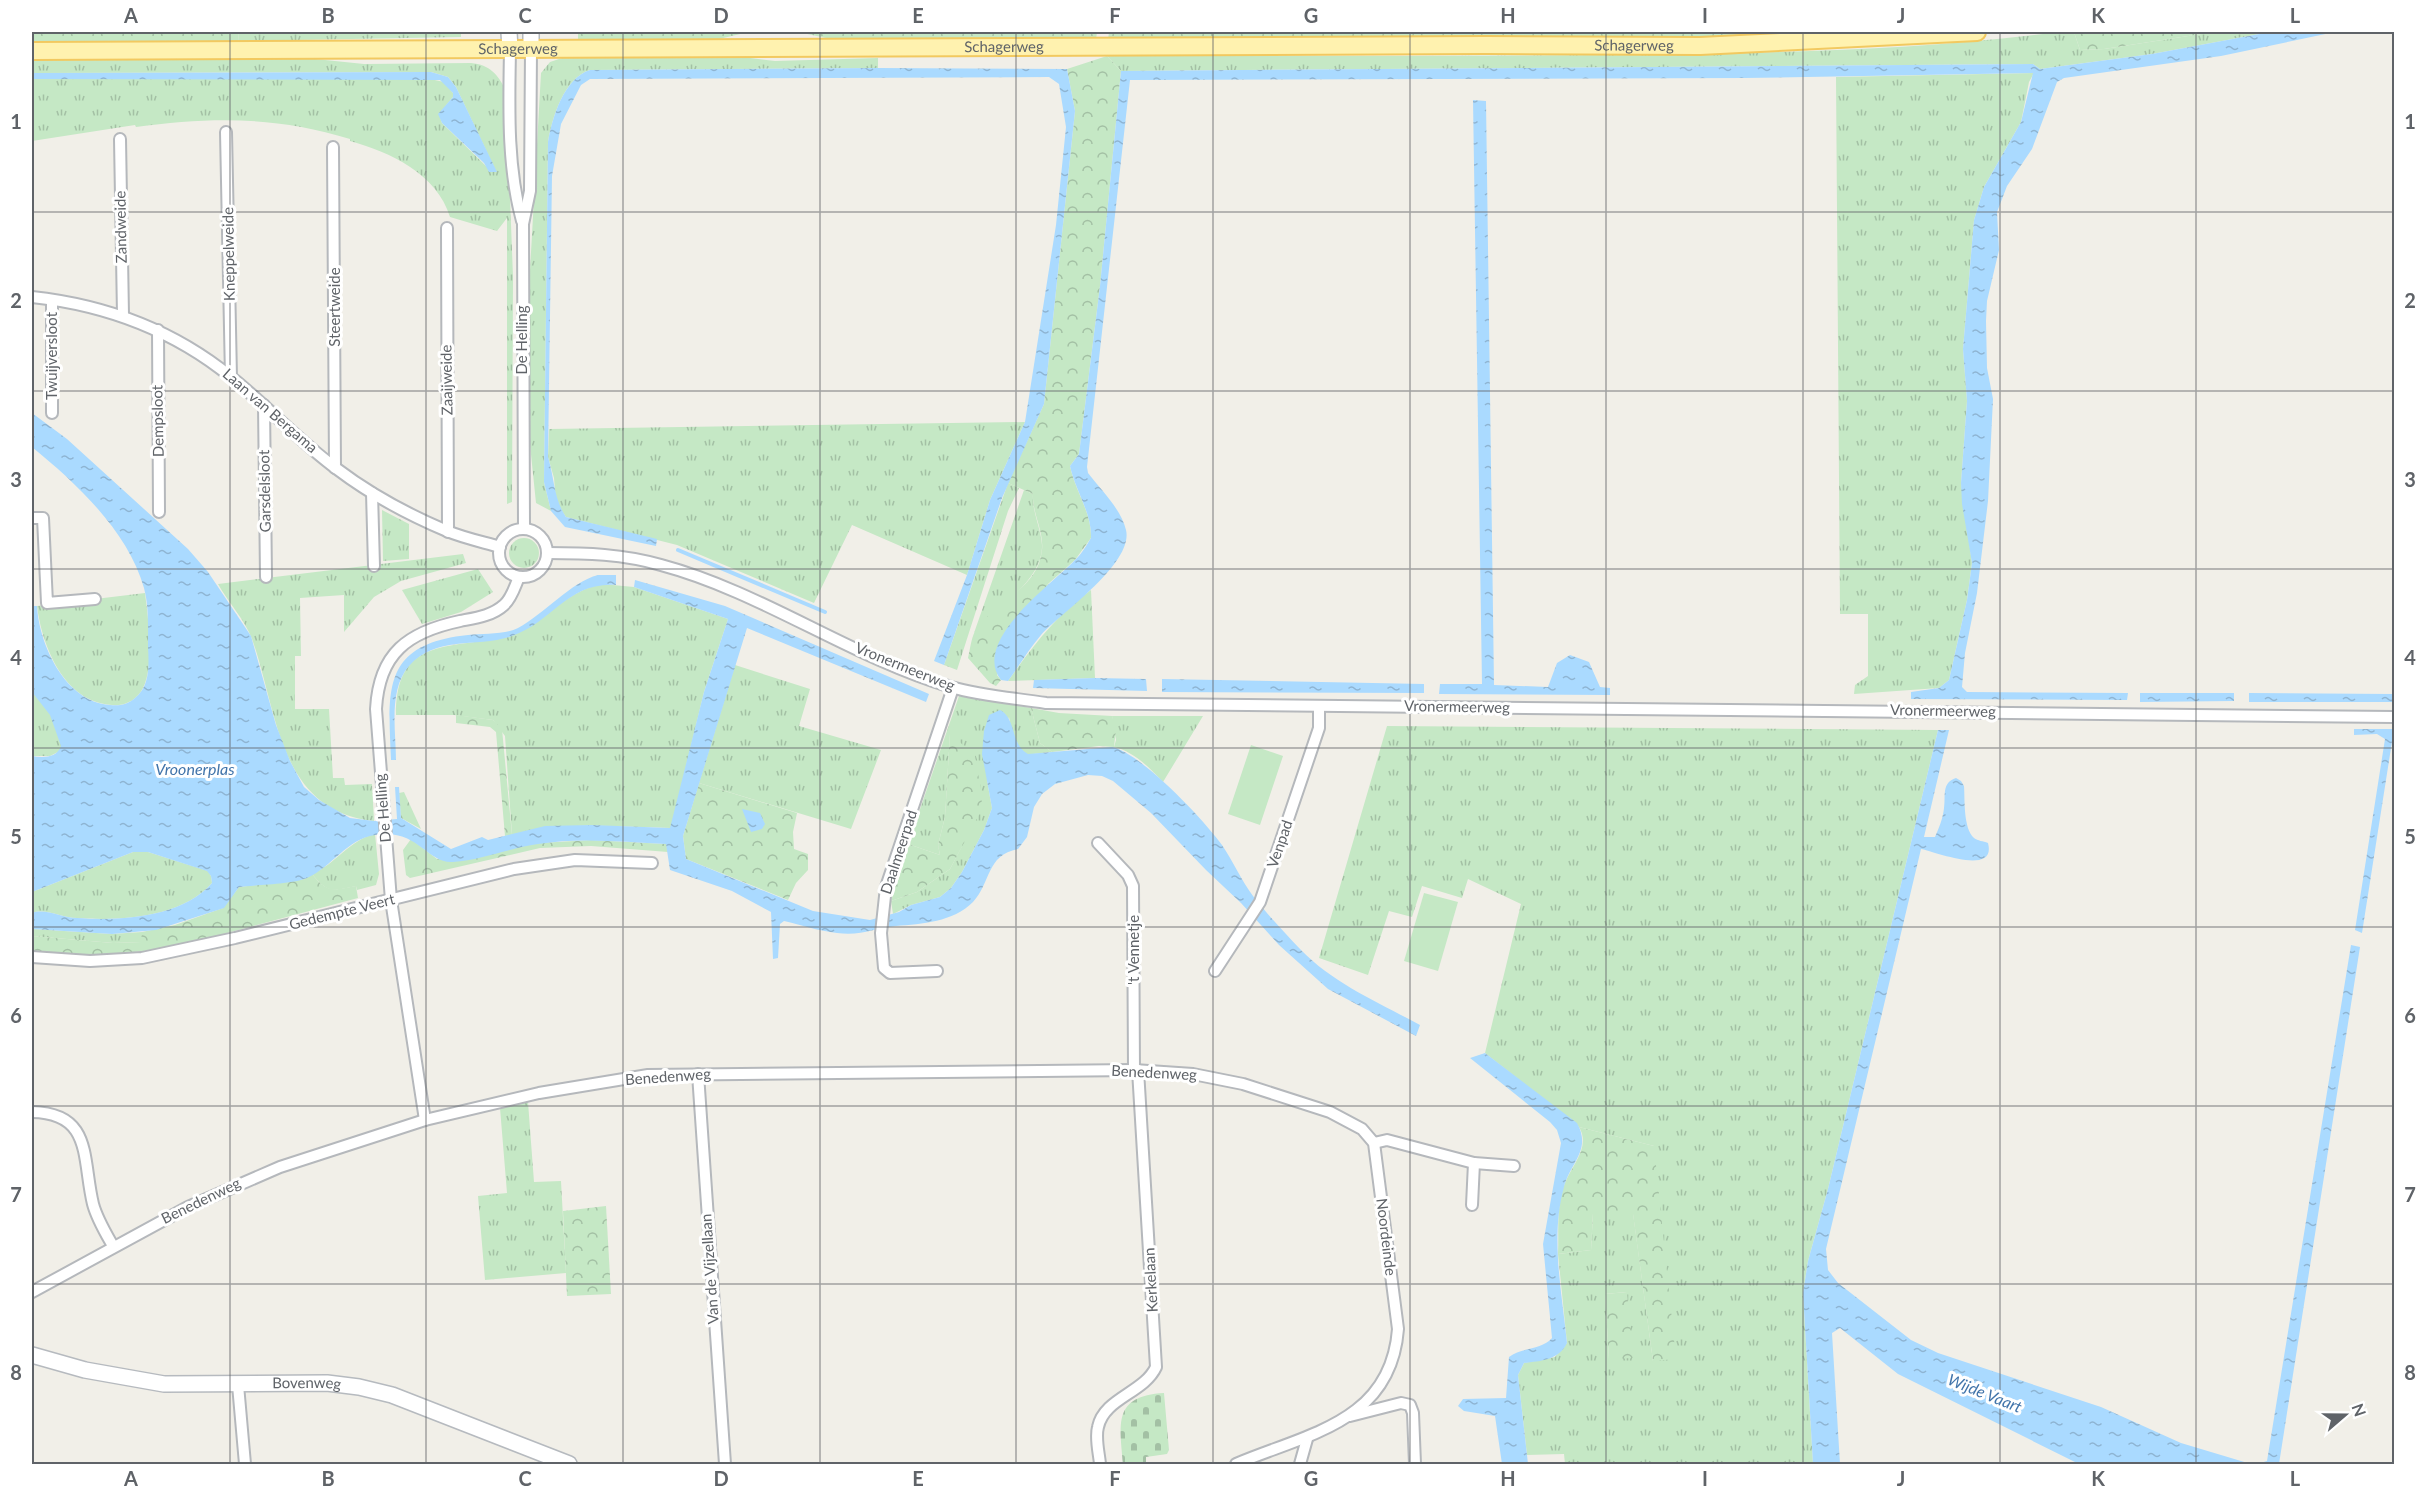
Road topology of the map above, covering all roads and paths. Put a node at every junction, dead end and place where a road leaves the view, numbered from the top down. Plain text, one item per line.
1 (509, 32) edge
2 (531, 32) edge
3 (1977, 32) edge
4 (510, 50) junction
5 (531, 50) junction
6 (32, 51) edge
7 (226, 132) dead end
8 (120, 139) dead end
9 (333, 147) dead end
10 (523, 224) junction
11 (447, 228) dead end
12 (32, 297) edge
13 (52, 300) junction
14 (123, 315) junction
15 (158, 330) junction
16 (231, 377) junction
17 (264, 405) junction
18 (52, 413) dead end
19 (335, 468) junction
20 (372, 493) junction
21 (159, 512) dead end
22 (32, 518) edge
23 (524, 529) junction
24 (448, 532) junction
25 (500, 547) junction
26 (548, 553) junction
27 (374, 566) dead end
28 (266, 577) dead end
29 (519, 577) junction
30 (95, 599) dead end
31 (953, 688) junction
32 (1319, 707) junction
33 (2394, 717) edge
34 (1098, 843) dead end
35 (652, 863) dead end
36 (391, 900) junction
37 (32, 957) edge
38 (937, 971) dead end
39 (1215, 971) dead end
40 (1136, 1070) junction
41 (698, 1074) junction
42 (32, 1112) edge
43 (425, 1120) junction
44 (1374, 1143) junction
45 (1474, 1163) junction
46 (1514, 1166) dead end
47 (1472, 1205) dead end
48 (113, 1245) junction
49 (32, 1292) edge
50 (32, 1355) edge
51 (238, 1385) junction
52 (1347, 1417) junction
53 (1307, 1439) junction
54 (543, 1460) edge
55 (245, 1464) edge
56 (569, 1464) edge
57 (724, 1464) edge
58 (1100, 1464) edge
59 (1236, 1464) edge
60 (1300, 1464) edge
61 (1415, 1464) edge

1 - 4 street
2 - 5 street
3 - 5 main road, Schagerweg
4 - 5 main road, Schagerweg
4 - 6 main road, Schagerweg
4 - 10 street, De Helling
5 - 10 street, De Helling
7 - 16 street, Kneppelweide
8 - 14 street, Zandweide
9 - 19 street, Steertweide
10 - 23 street, De Helling
11 - 24 street, Zaaijweide
12 - 13 street, Laan van Bergama
13 - 14 street, Laan van Bergama
13 - 18 street, Twuijversloot
14 - 15 street, Laan van Bergama
15 - 16 street, Laan van Bergama
15 - 21 street, Dempsloot
16 - 17 street, Laan van Bergama
17 - 19 street, Laan van Bergama
17 - 28 street, Garsdelsloot
19 - 20 street, Laan van Bergama
20 - 24 street, Laan van Bergama
20 - 27 street
22 - 30 street
23 - 25 street
23 - 26 street
24 - 25 street, Laan van Bergama
25 - 29 street
26 - 29 street
26 - 31 street, Vronermeerweg
29 - 36 street, De Helling
31 - 32 street, Vronermeerweg
31 - 38 street, Daalmeerpad
32 - 33 street, Vronermeerweg
32 - 39 street, Venpad
34 - 40 street, 't Vennetje
35 - 36 street, Gedempte Veert
36 - 37 street, Gedempte Veert
36 - 43 street, De Helling
40 - 41 street, Benedenweg
40 - 44 street, Benedenweg
40 - 58 street, Kerkelaan
41 - 43 street, Benedenweg
41 - 57 street, Van de Vijzellaan
42 - 48 street
43 - 48 street, Benedenweg
44 - 45 street
44 - 52 street, Noordeinde
45 - 46 street
45 - 47 street
48 - 49 street, Benedenweg
50 - 51 street, Bovenweg
51 - 54 street, Bovenweg
51 - 55 street
52 - 53 street, Noordeinde
52 - 61 street, Noordeinde
53 - 59 street, Noordeinde
53 - 60 street
54 - 56 street, Bovenweg

